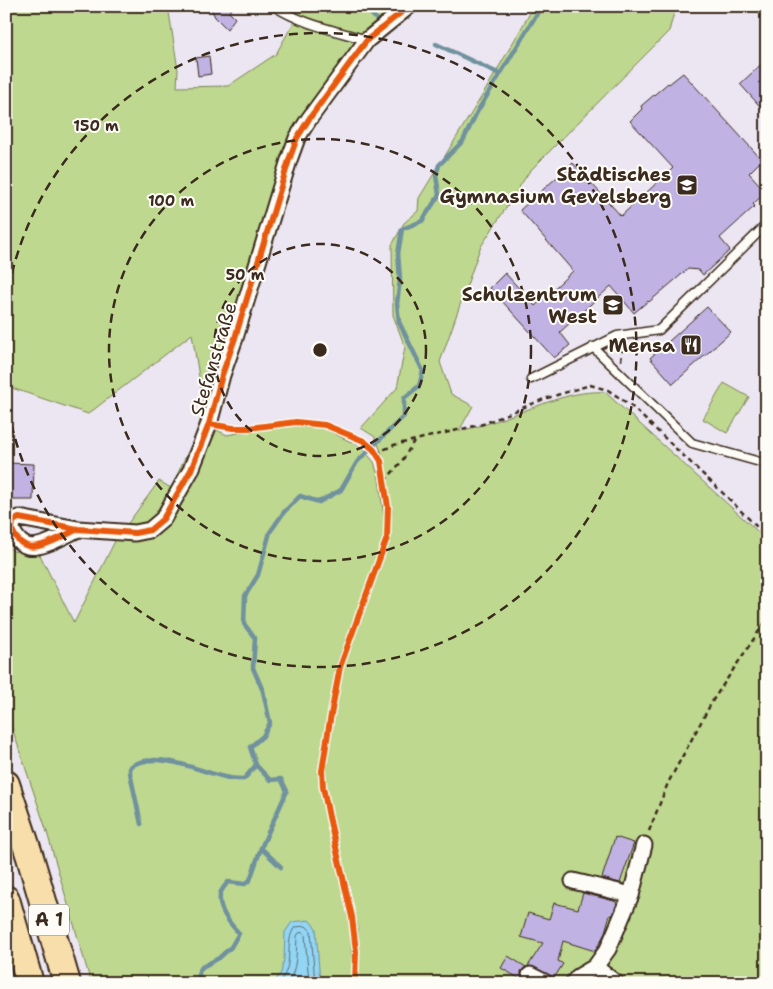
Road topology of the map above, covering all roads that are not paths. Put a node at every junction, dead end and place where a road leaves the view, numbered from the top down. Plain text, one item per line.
1 (274, 6) edge
2 (409, 6) edge
3 (367, 40) junction
4 (767, 224) edge
5 (593, 346) junction
6 (531, 379) dead end
7 (767, 464) edge
8 (78, 529) dead end
9 (6, 784) edge
10 (644, 846) road end
11 (573, 881) dead end
12 (631, 895) junction
13 (6, 899) edge
14 (595, 967) junction
15 (530, 975) dead end
16 (30, 983) edge
17 (67, 983) edge
18 (546, 983) edge
19 (573, 983) edge
20 (616, 983) edge

1 - 3 lane
2 - 3 street, Stefanstraße
3 - 8 street, Stefanstraße
4 - 5 lane
5 - 6 lane
5 - 7 lane
9 - 17 highway, A 1
10 - 12 street
11 - 12 street
12 - 14 street
13 - 16 highway, A 1
14 - 19 street
14 - 20 street
15 - 18 street

